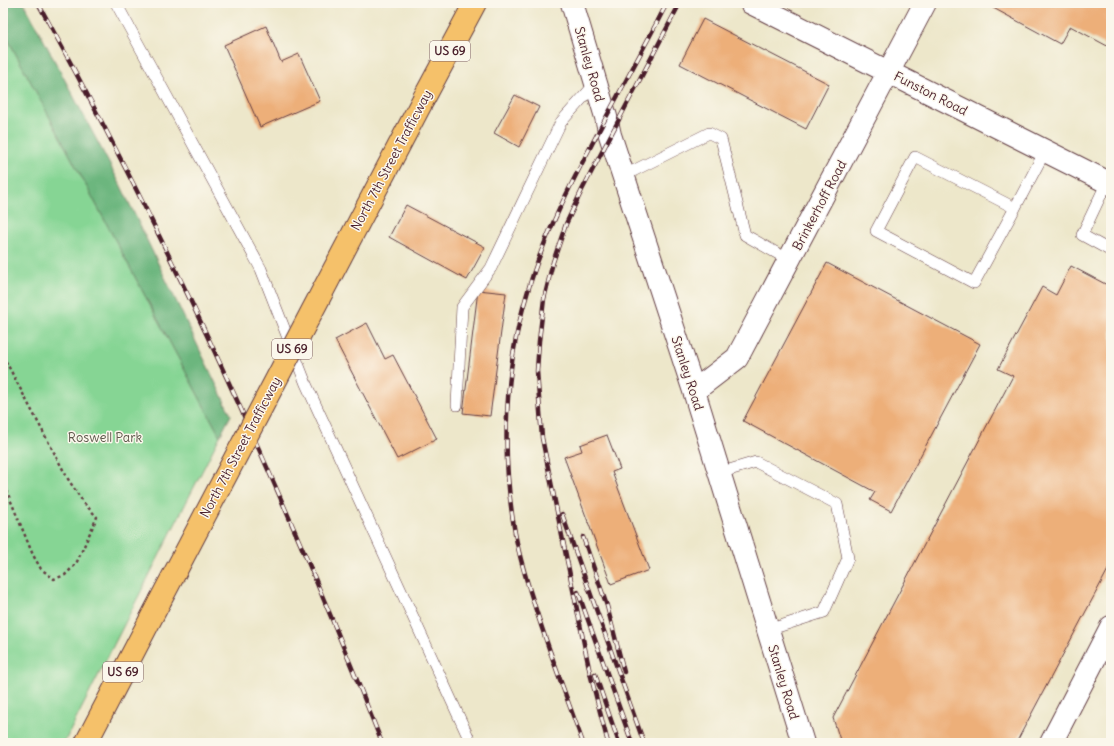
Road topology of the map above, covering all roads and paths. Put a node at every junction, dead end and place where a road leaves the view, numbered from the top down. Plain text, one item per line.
1 (116, 3) edge
2 (475, 3) edge
3 (572, 3) edge
4 (751, 3) edge
5 (926, 3) edge
6 (889, 72) junction
7 (596, 83) junction
8 (1045, 151) junction
9 (623, 176) junction
10 (1109, 183) edge
11 (1015, 208) junction
12 (1111, 251) edge
13 (789, 260) junction
14 (3, 356) edge
15 (694, 391) junction
16 (457, 405) dead end
17 (719, 473) junction
18 (3, 482) edge
19 (1111, 627) edge
20 (768, 630) junction
21 (86, 743) edge
22 (470, 743) edge
23 (803, 743) edge
24 (1051, 743) edge

1 - 22 lane
2 - 21 main road, North 7th Street Trafficway / US 69, bridge
3 - 7 street, Stanley Road
4 - 6 street, Funston Road
5 - 6 street, Brinkerhoff Road
6 - 8 street, Funston Road
6 - 13 street, Brinkerhoff Road
7 - 9 street, Stanley Road
7 - 16 lane
8 - 10 street, Funston Road
8 - 11 lane
9 - 13 lane
9 - 15 street, Stanley Road
10 - 12 lane
11 - 11 lane
13 - 15 street, Brinkerhoff Road
14 - 18 path
15 - 17 street, Stanley Road
17 - 20 street, Stanley Road
17 - 20 lane
19 - 24 street
20 - 23 street, Stanley Road

